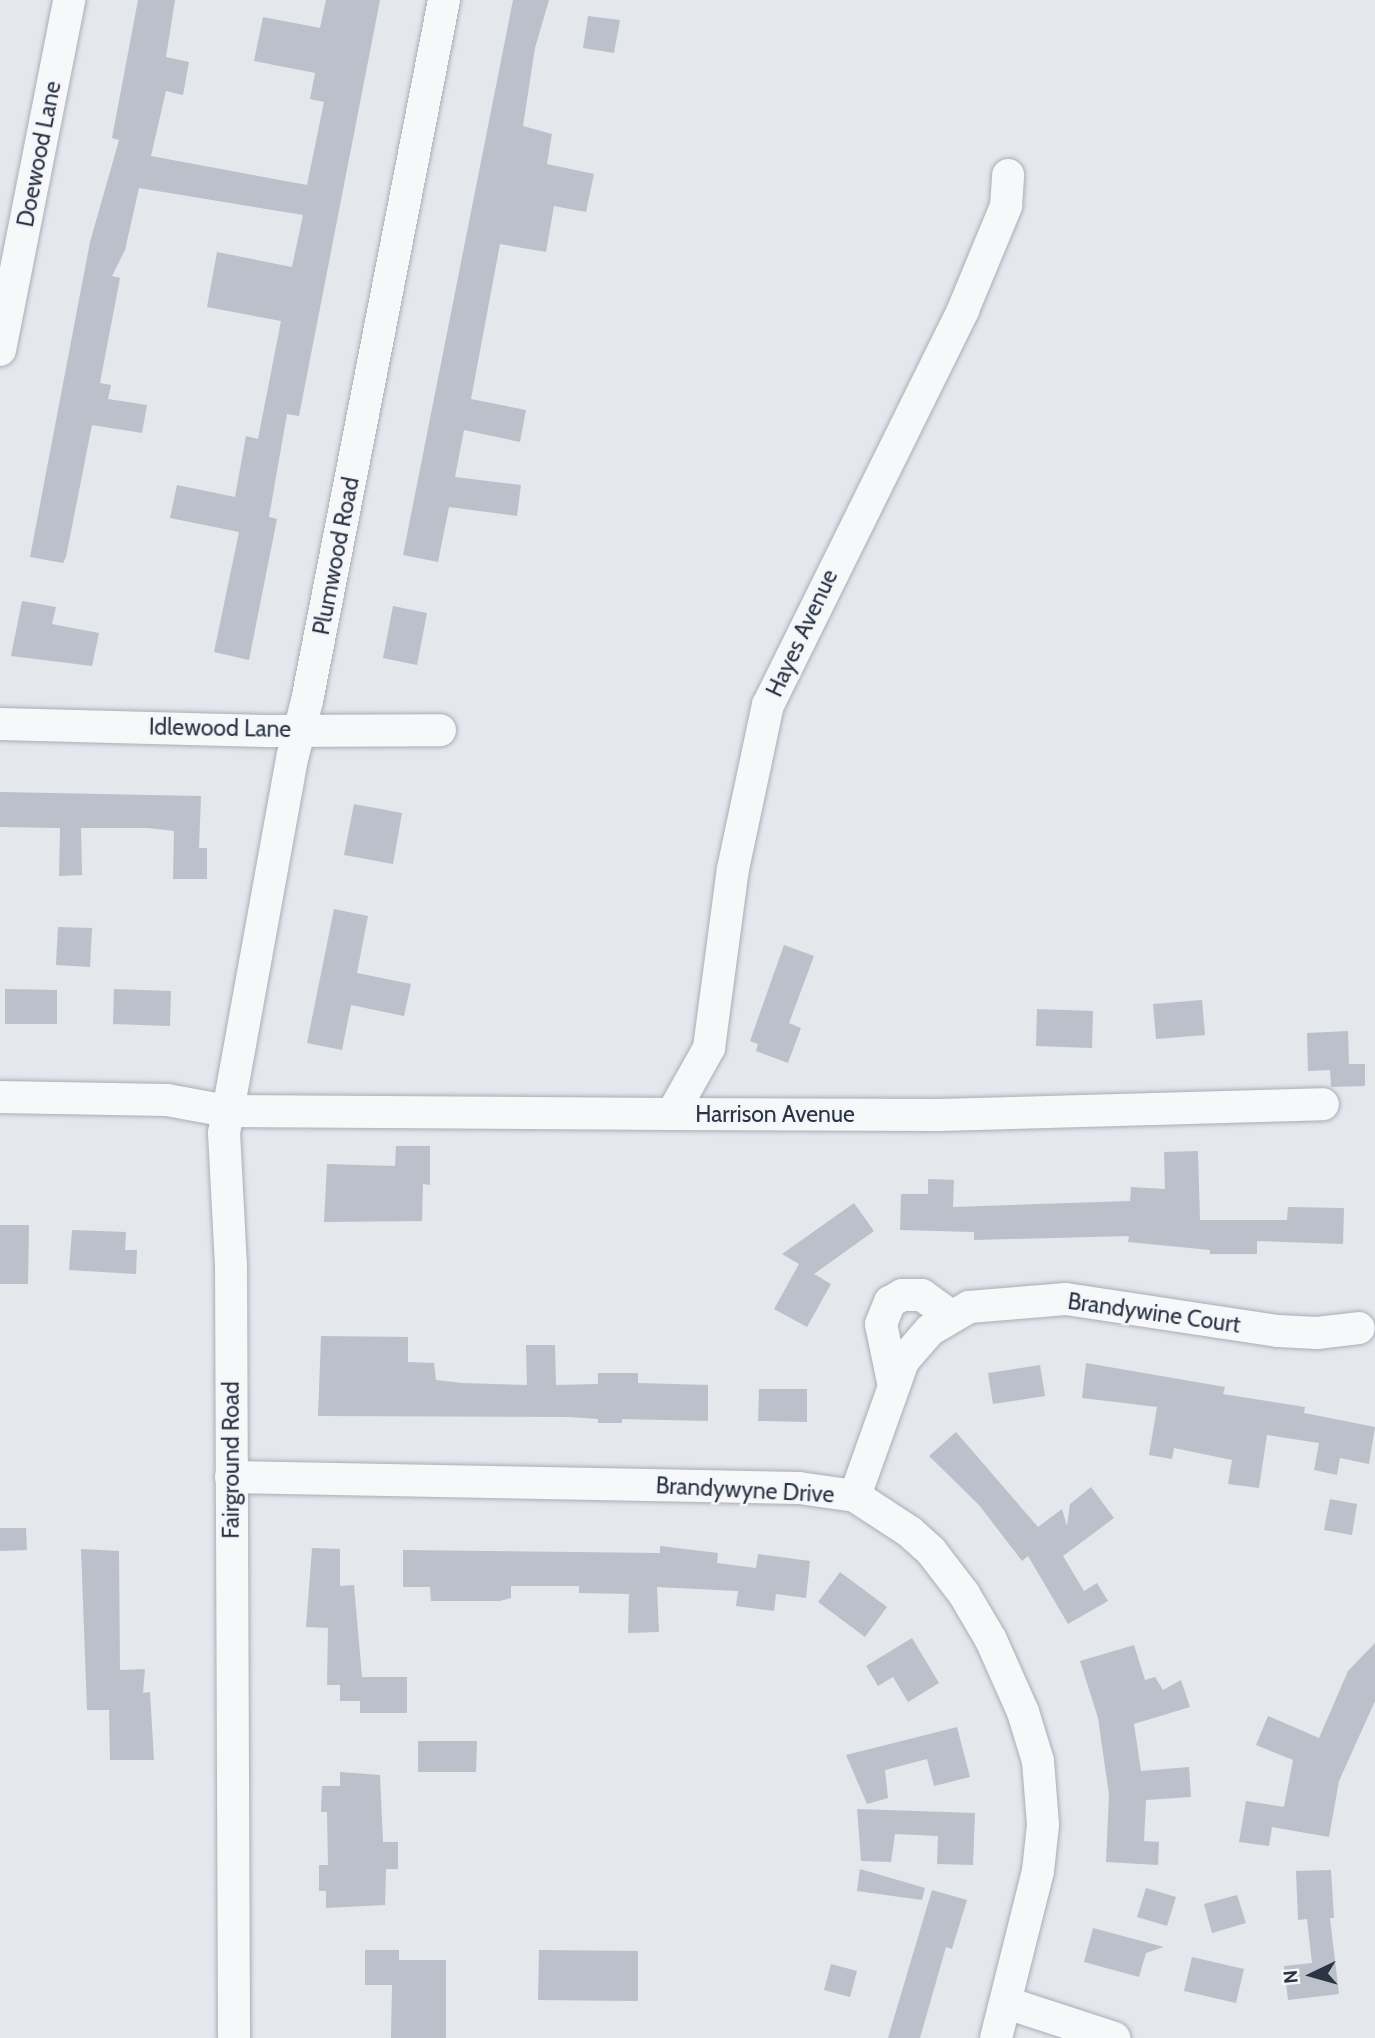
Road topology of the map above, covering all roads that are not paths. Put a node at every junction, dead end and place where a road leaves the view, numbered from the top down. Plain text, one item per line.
1 (69, 0) edge
2 (443, 0) edge
3 (1008, 175) dead end
4 (0, 350) edge
5 (0, 724) edge
6 (299, 730) junction
7 (440, 730) dead end
8 (0, 1097) edge
9 (1323, 1104) dead end
10 (227, 1111) junction
11 (672, 1114) junction
12 (950, 1315) junction
13 (1359, 1328) dead end
14 (893, 1382) junction
15 (231, 1477) junction
16 (855, 1496) junction
17 (1007, 2003) junction
18 (234, 2038) edge
19 (996, 2038) edge
20 (1114, 2038) edge

1 - 4 street, Doewood Lane
2 - 6 street, Plumwood Road
3 - 11 street, Hayes Avenue
5 - 6 street, Idlewood Lane
6 - 7 street, Idlewood Lane
6 - 10 street, Plumwood Road
8 - 10 street
9 - 11 street, Harrison Avenue
10 - 11 street, Harrison Avenue
10 - 15 street, Fairground Road
12 - 13 street, Brandywine Court
12 - 14 street, Brandywine Court
12 - 14 street
14 - 16 street, Brandywine Court
15 - 16 street, Brandywyne Drive
15 - 18 street, Fairground Road
16 - 17 street, Brandywyne Drive
17 - 19 street, Brandywyne Drive
17 - 20 street

